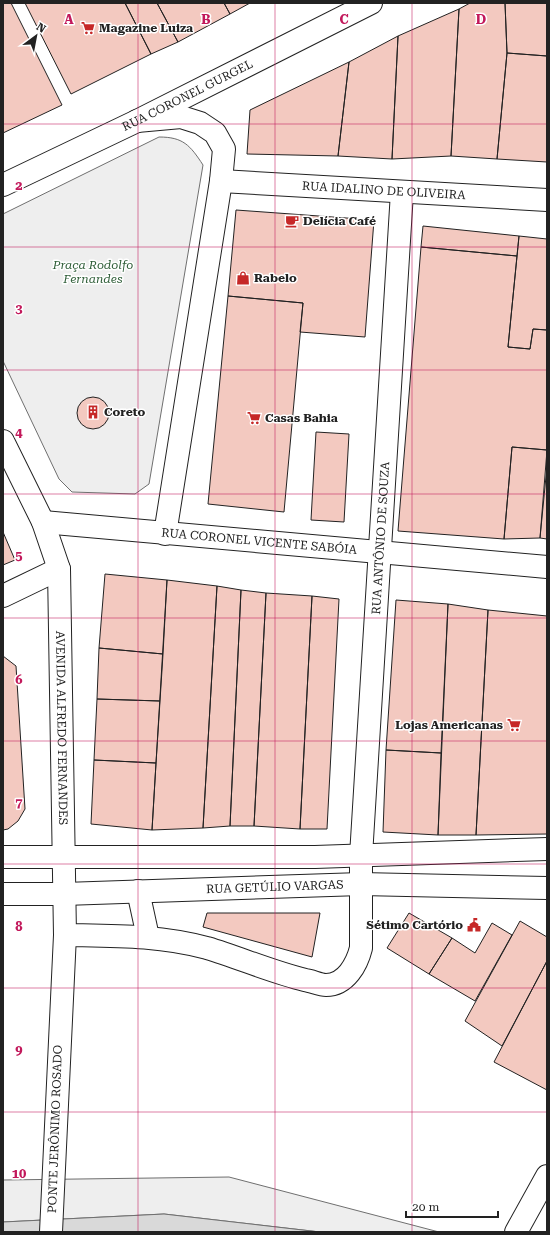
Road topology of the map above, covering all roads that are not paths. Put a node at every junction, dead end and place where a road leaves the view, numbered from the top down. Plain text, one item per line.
1 (371, 3) edge
2 (137, 121) junction
3 (221, 181) junction
4 (3, 185) edge
5 (402, 192) junction
6 (547, 200) edge
7 (3, 441) edge
8 (43, 522) junction
9 (165, 534) junction
10 (379, 552) junction
11 (547, 567) edge
12 (59, 569) junction
13 (3, 596) edge
14 (547, 849) edge
15 (361, 856) junction
16 (3, 857) edge
17 (65, 857) junction
18 (361, 884) junction
19 (547, 888) edge
20 (138, 891) junction
21 (3, 894) edge
22 (64, 894) junction
23 (65, 935) junction
24 (148, 937) junction
25 (59, 1026) joint
26 (547, 1176) edge
27 (51, 1232) edge
28 (516, 1232) edge

1 - 2 street, RUA CORONEL GURGEL
2 - 3 street
2 - 4 street, RUA CORONEL GURGEL
3 - 5 street, RUA IDALINO DE OLIVEIRA
3 - 9 street
5 - 6 street, RUA IDALINO DE OLIVEIRA
5 - 10 street, RUA ANTÔNIO DE SOUZA
7 - 8 street, AVENIDA ALFREDO FERNANDES
8 - 9 street, RUA CORONEL VICENTE SABÓIA
8 - 12 street, AVENIDA ALFREDO FERNANDES
9 - 10 street, RUA CORONEL VICENTE SABÓIA
10 - 11 street, RUA CORONEL VICENTE SABÓIA
10 - 15 street, RUA ANTÔNIO DE SOUZA
12 - 13 street
12 - 17 street, AVENIDA ALFREDO FERNANDES
14 - 15 street
15 - 17 street
15 - 18 street, RUA ANTÔNIO DE SOUZA
16 - 17 street
17 - 22 street, AVENIDA ALFREDO FERNANDES
18 - 19 street, RUA GETÚLIO VARGAS
18 - 20 street, RUA GETÚLIO VARGAS
18 - 24 street, RUA ANTÔNIO DE SOUZA
20 - 22 street, RUA GETÚLIO VARGAS
20 - 24 street
21 - 22 street, RUA GETÚLIO VARGAS
22 - 23 street, AVENIDA ALFREDO FERNANDES
23 - 24 street, RUA ANTÔNIO DE SOUZA
23 - 25 street, AVENIDA ALFREDO FERNANDES
25 - 27 street, PONTE JERÔNIMO ROSADO
26 - 28 street

